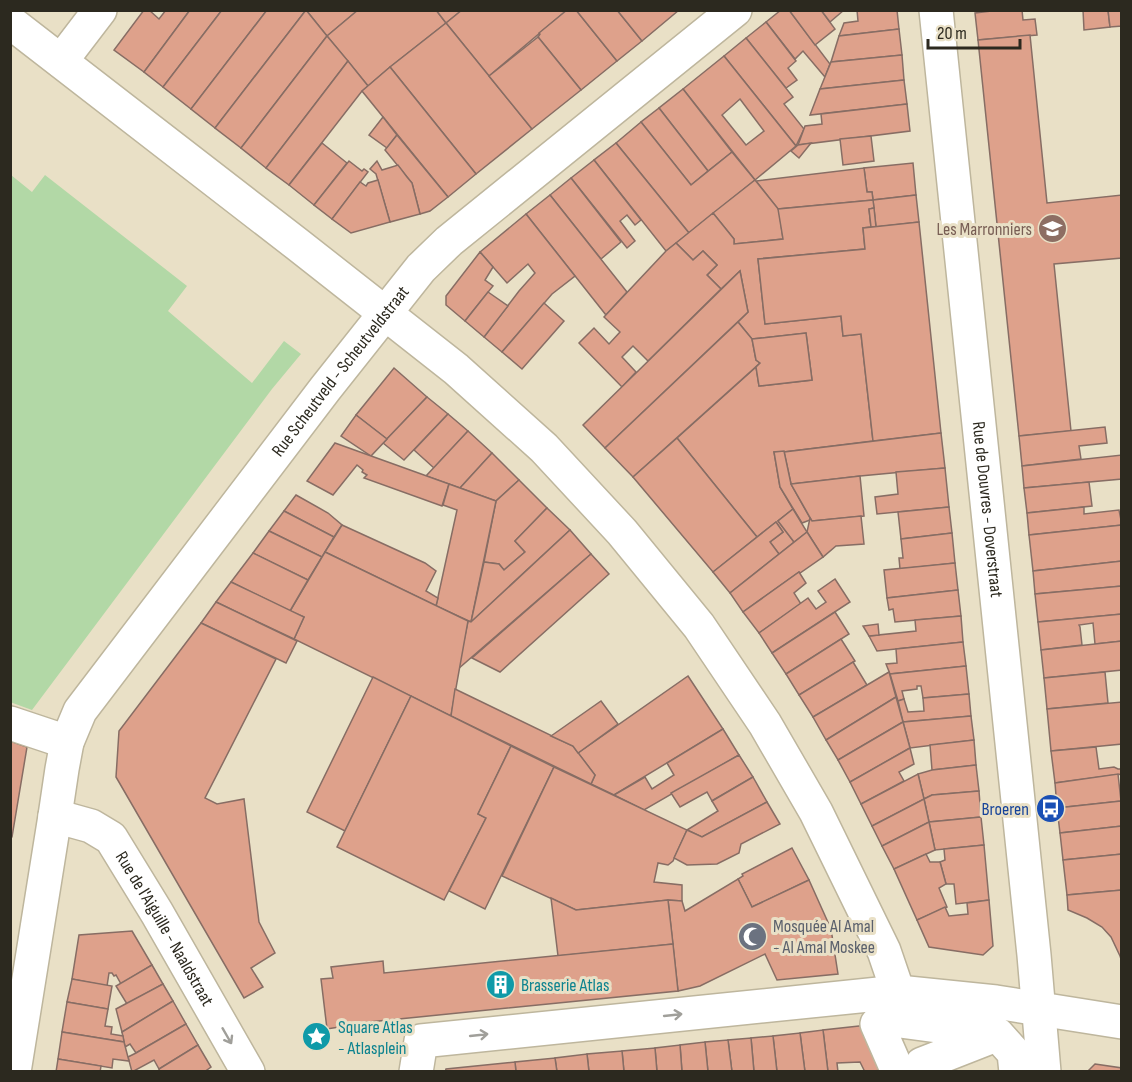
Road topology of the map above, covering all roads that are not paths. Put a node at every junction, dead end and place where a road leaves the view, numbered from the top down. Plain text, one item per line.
1 (100, 10) edge
2 (735, 10) edge
3 (936, 10) edge
4 (10, 22) edge
5 (61, 61) junction
6 (385, 313) junction
7 (10, 723) edge
8 (67, 742) junction
9 (55, 816) junction
10 (25, 918) edge
11 (901, 1006) junction
12 (1039, 1009) junction
13 (1122, 1022) edge
14 (991, 1035) junction
15 (418, 1056) edge
16 (915, 1069) edge
17 (14, 1071) edge
18 (248, 1071) edge
19 (1016, 1071) edge
20 (1044, 1071) edge

1 - 5 street
2 - 6 street, Rue Scheutveld - Scheutveldstraat
3 - 12 street, Rue de Douvres - Doverstraat
4 - 5 street
5 - 6 street
6 - 8 street, Rue Scheutveld - Scheutveldstraat
6 - 11 street
7 - 8 street
8 - 9 street, Rue Scheutveld - Scheutveldstraat
9 - 10 street, Rue Scheutveld - Scheutveldstraat
9 -> 18 street, Rue de l'Aiguille - Naaldstraat
10 - 17 street, Rue Scheutveld - Scheutveldstraat
11 - 12 street
11 - 14 street
15 -> 11 street
11 - 16 street
12 - 13 street
12 - 20 street, Rue de Douvres - Doverstraat
14 - 16 street
14 - 19 street

